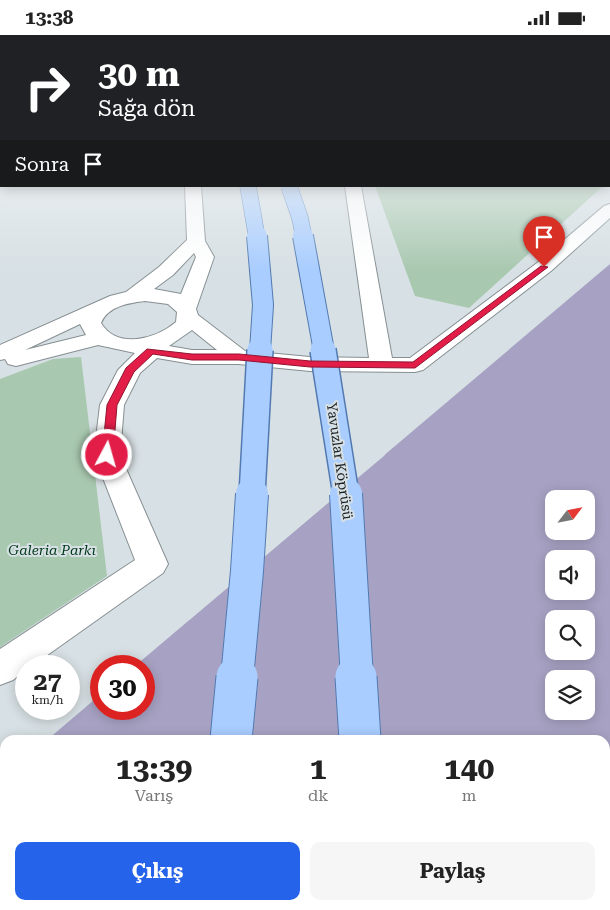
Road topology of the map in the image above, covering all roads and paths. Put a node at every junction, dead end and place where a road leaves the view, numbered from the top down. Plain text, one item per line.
1 (193, 189) edge
2 (249, 189) edge
3 (290, 189) edge
4 (353, 189) edge
5 (610, 209) edge
6 (196, 241) junction
7 (133, 296) junction
8 (104, 306) junction
9 (187, 312) junction
10 (100, 338) junction
11 (147, 345) junction
12 (0, 353) edge
13 (239, 357) junction
14 (0, 364) edge
15 (382, 365) junction
16 (0, 669) edge
17 (231, 735) edge
18 (360, 735) edge

1 - 6 street
2 - 17 main road, bridge
3 - 18 main road, Yavuzlar Köprüsü, bridge
4 - 15 street
5 - 15 street
6 - 7 street
6 - 9 street
7 - 8 street
7 - 9 street
8 - 10 street
8 - 12 street
9 - 11 street
9 - 13 street
10 - 11 street
10 - 14 street
11 - 13 street
11 - 16 street
13 - 15 street

